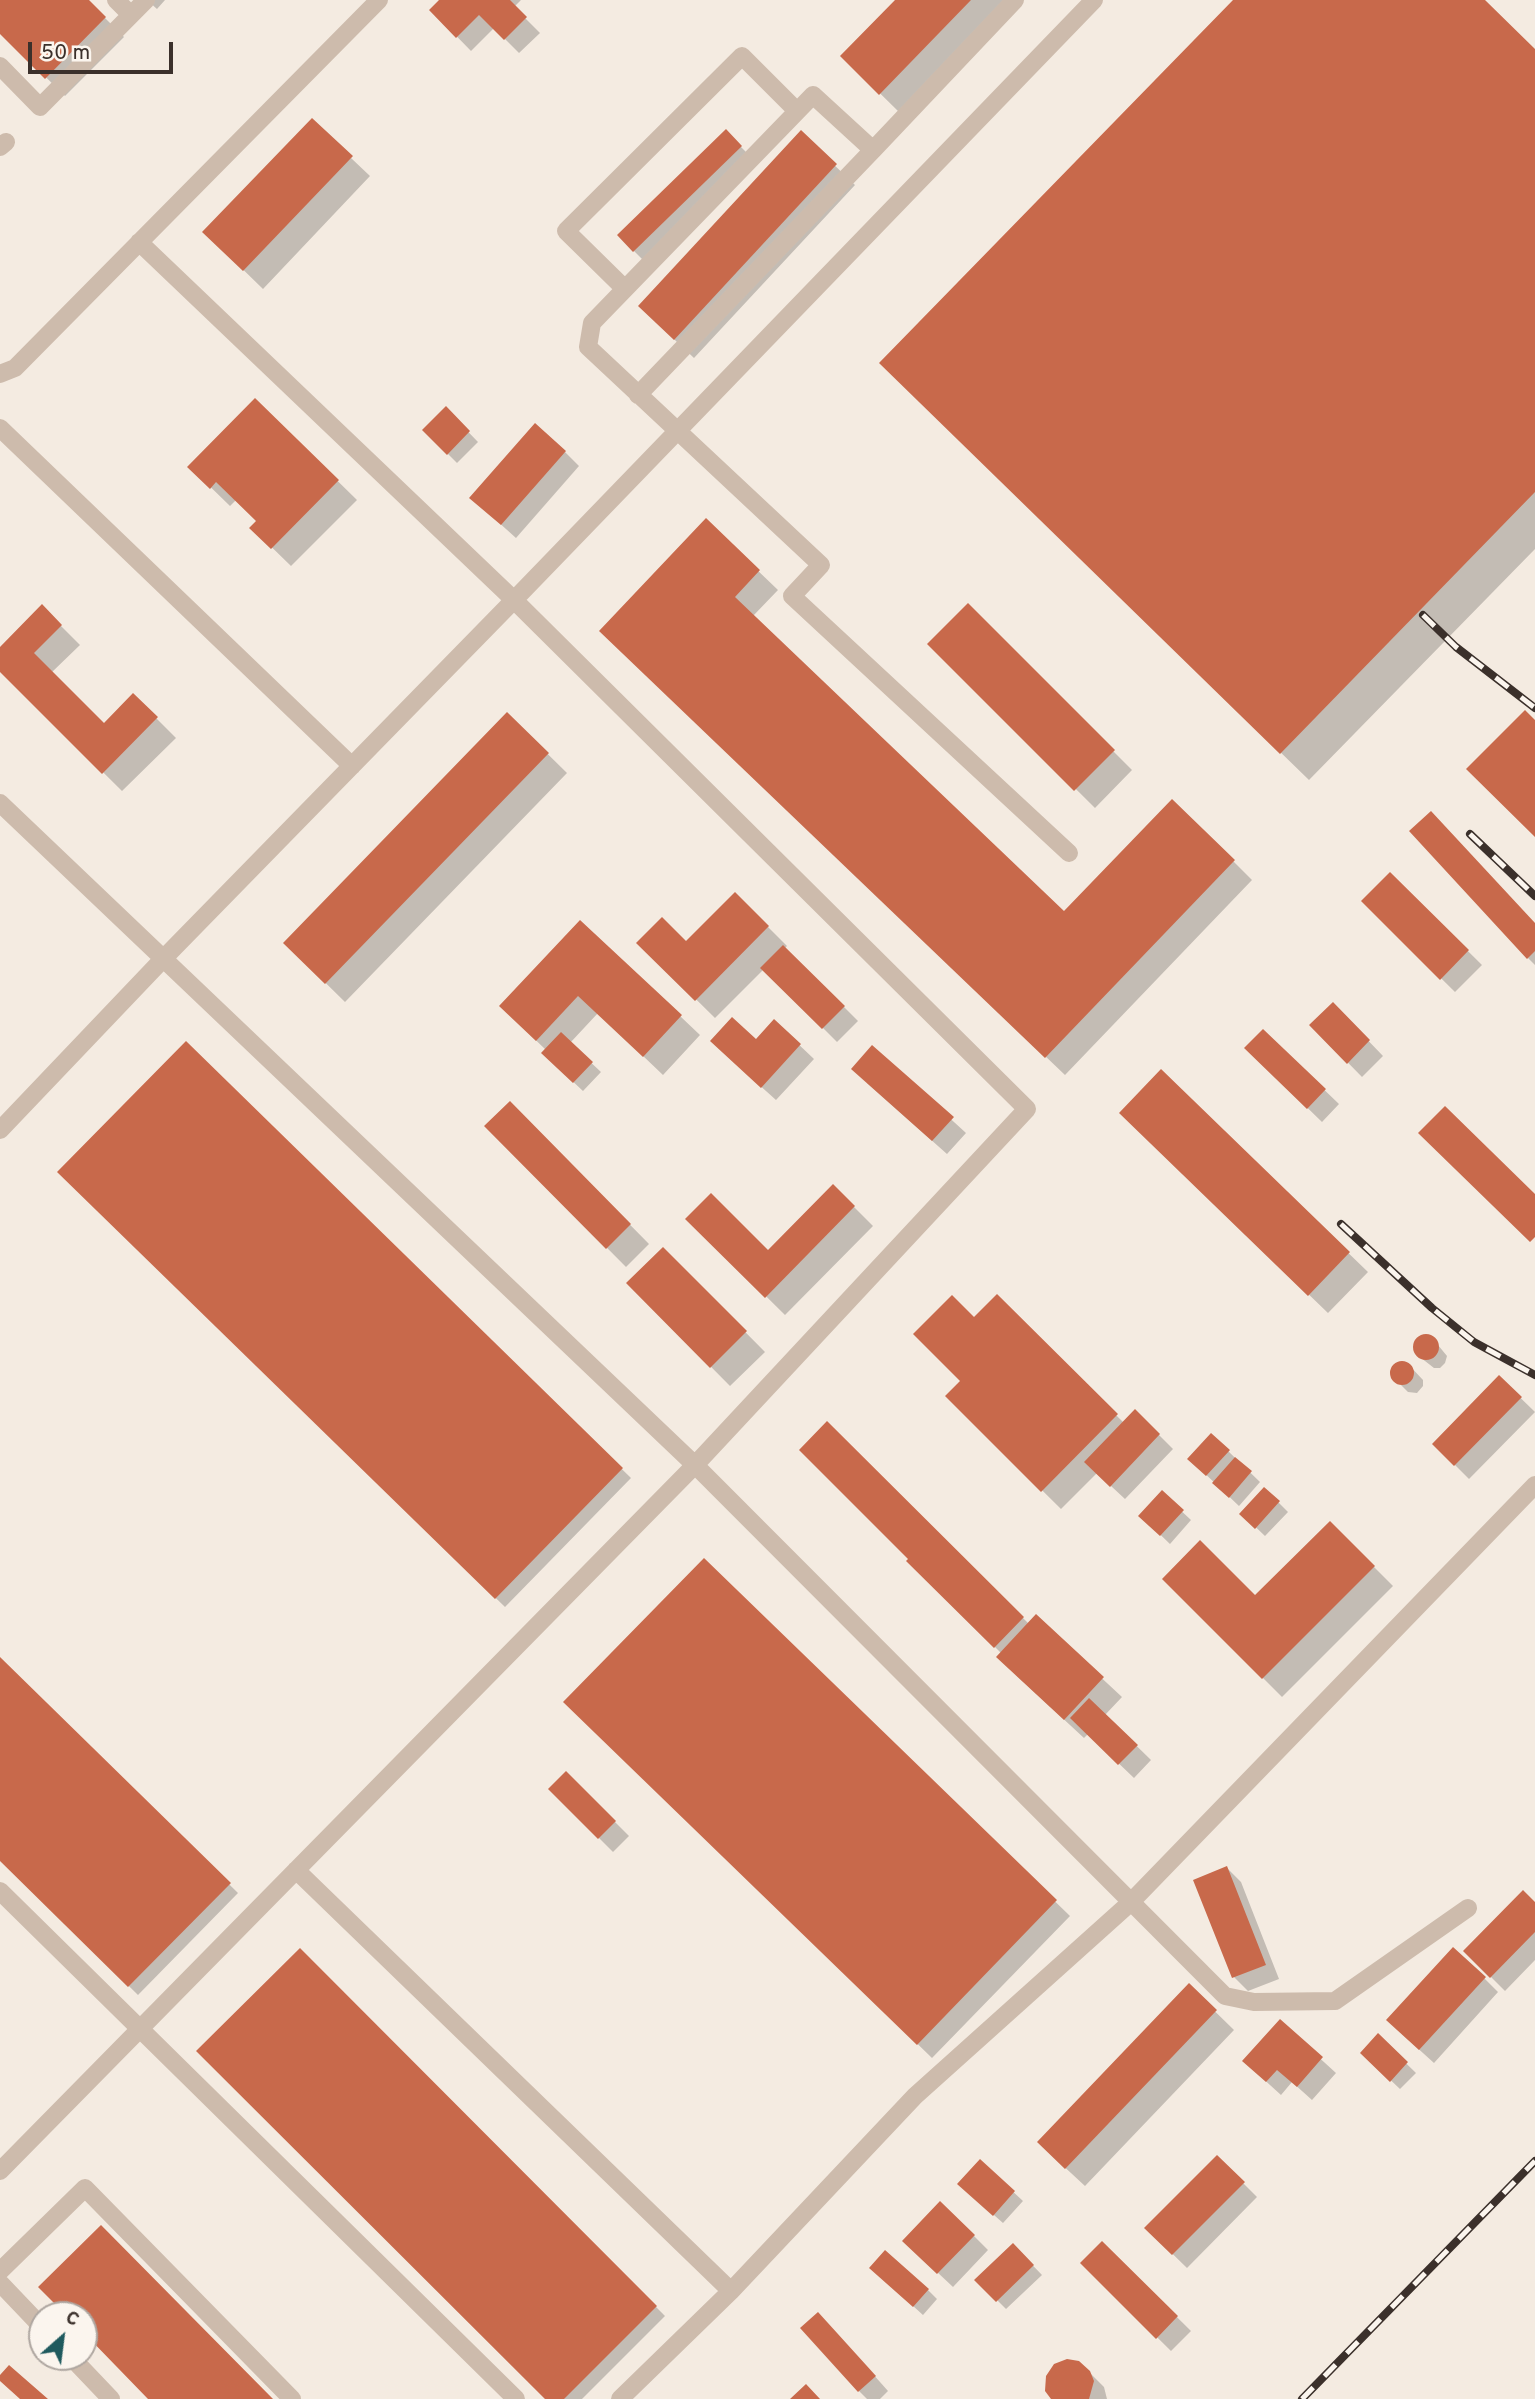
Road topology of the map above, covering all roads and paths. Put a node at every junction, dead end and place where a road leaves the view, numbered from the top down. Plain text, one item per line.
1 (116, 0) edge
2 (146, 0) edge
3 (379, 0) edge
4 (1015, 0) edge
5 (1094, 0) edge
6 (131, 15) junction
7 (0, 66) edge
8 (797, 111) junction
9 (873, 150) junction
10 (139, 242) junction
11 (625, 289) junction
12 (0, 374) edge
13 (638, 395) junction
14 (0, 428) edge
15 (677, 431) junction
16 (514, 600) junction
17 (352, 766) junction
18 (0, 803) edge
19 (1069, 853) dead end
20 (163, 959) junction
21 (0, 1130) edge
22 (695, 1465) junction
23 (1535, 1485) edge
24 (296, 1870) junction
25 (0, 1891) edge
26 (1130, 1903) junction
27 (1468, 1908) dead end
28 (141, 2028) junction
29 (0, 2171) edge
30 (0, 2271) edge
31 (0, 2283) edge
32 (731, 2291) junction
33 (28, 2312) edge
34 (84, 2371) edge
35 (111, 2399) edge
36 (292, 2399) edge
37 (516, 2399) edge
38 (620, 2399) edge

1 - 6 lane
2 - 6 lane
3 - 10 lane
4 - 9 lane
5 - 15 lane
6 - 7 lane
8 - 9 lane
8 - 11 lane
8 - 11 lane
9 - 13 lane
10 - 12 lane
10 - 16 lane
11 - 13 lane
13 - 15 lane
14 - 17 lane
15 - 16 lane
15 - 19 lane
16 - 17 lane
16 - 22 lane
17 - 20 lane
18 - 20 lane
20 - 21 lane
20 - 22 lane
22 - 24 lane
22 - 26 lane
23 - 26 lane
24 - 28 lane
24 - 32 lane
25 - 28 lane
26 - 27 lane
26 - 32 lane
28 - 29 lane
28 - 37 lane
30 - 36 lane
31 - 33 lane
32 - 38 lane
34 - 35 lane

